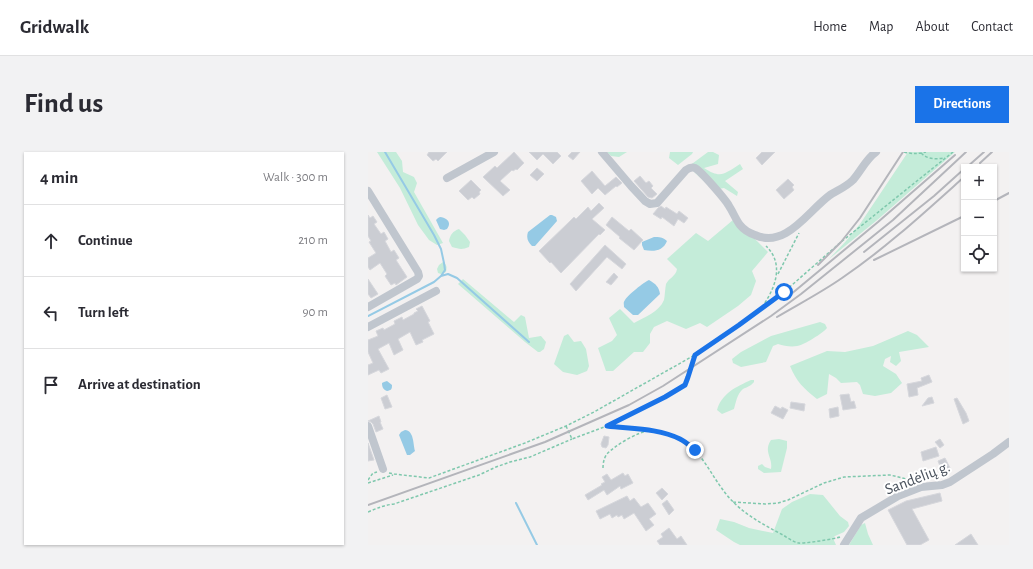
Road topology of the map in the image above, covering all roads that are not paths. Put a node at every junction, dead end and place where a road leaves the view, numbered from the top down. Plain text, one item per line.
1 (494, 152) edge
2 (602, 152) edge
3 (876, 152) edge
4 (447, 178) dead end
5 (368, 191) edge
6 (436, 291) dead end
7 (368, 307) edge
8 (368, 328) edge
9 (368, 426) edge
10 (1009, 442) edge
11 (383, 469) road end
12 (844, 545) edge

1 - 4 street
2 - 3 street
5 - 7 street
6 - 8 street
9 - 11 street
10 - 12 street, Sandėlių g.

